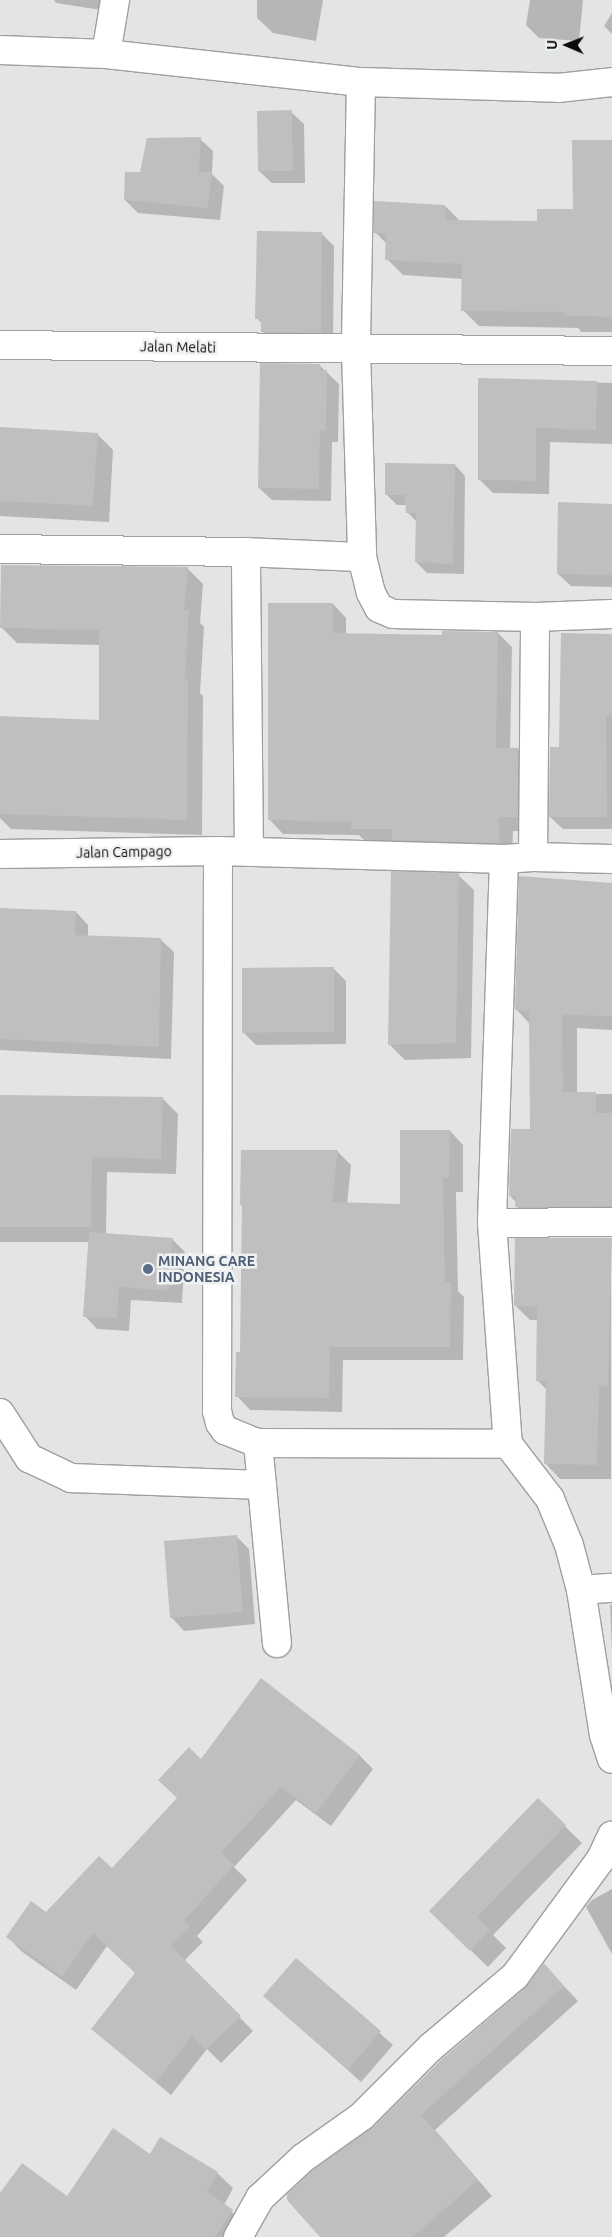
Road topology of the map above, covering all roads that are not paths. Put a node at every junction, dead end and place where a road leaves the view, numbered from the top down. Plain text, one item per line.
1 (115, 0) edge
2 (0, 50) edge
3 (106, 54) junction
4 (361, 82) junction
5 (612, 82) edge
6 (0, 345) edge
7 (356, 350) junction
8 (612, 351) edge
9 (0, 549) edge
10 (246, 552) junction
11 (362, 557) junction
12 (612, 614) edge
13 (535, 617) junction
14 (218, 850) junction
15 (249, 851) junction
16 (0, 854) edge
17 (533, 857) junction
18 (504, 859) junction
19 (612, 859) edge
20 (612, 1222) edge
21 (492, 1223) junction
22 (0, 1414) edge
23 (258, 1442) junction
24 (508, 1444) junction
25 (262, 1485) junction
26 (612, 1588) edge
27 (581, 1590) junction
28 (277, 1643) dead end
29 (612, 1759) edge
30 (612, 1835) edge
31 (238, 2237) edge

1 - 3 street
2 - 3 street
3 - 4 street
4 - 5 street
4 - 7 street
6 - 7 street, Jalan Melati
7 - 8 street, Jalan Melati
7 - 11 street
9 - 10 street
10 - 11 street
10 - 15 street
11 - 13 street
12 - 13 street
13 - 17 street
14 - 15 street, Jalan Campago
14 - 16 street, Jalan Campago
14 - 23 street
15 - 18 street, Jalan Campago
17 - 18 street, Jalan Campago
17 - 19 street, Jalan Campago
18 - 21 street
20 - 21 street
21 - 24 street
22 - 25 street
23 - 24 street
23 - 25 street
24 - 27 street
25 - 28 street
26 - 27 street
27 - 29 street
30 - 31 street

